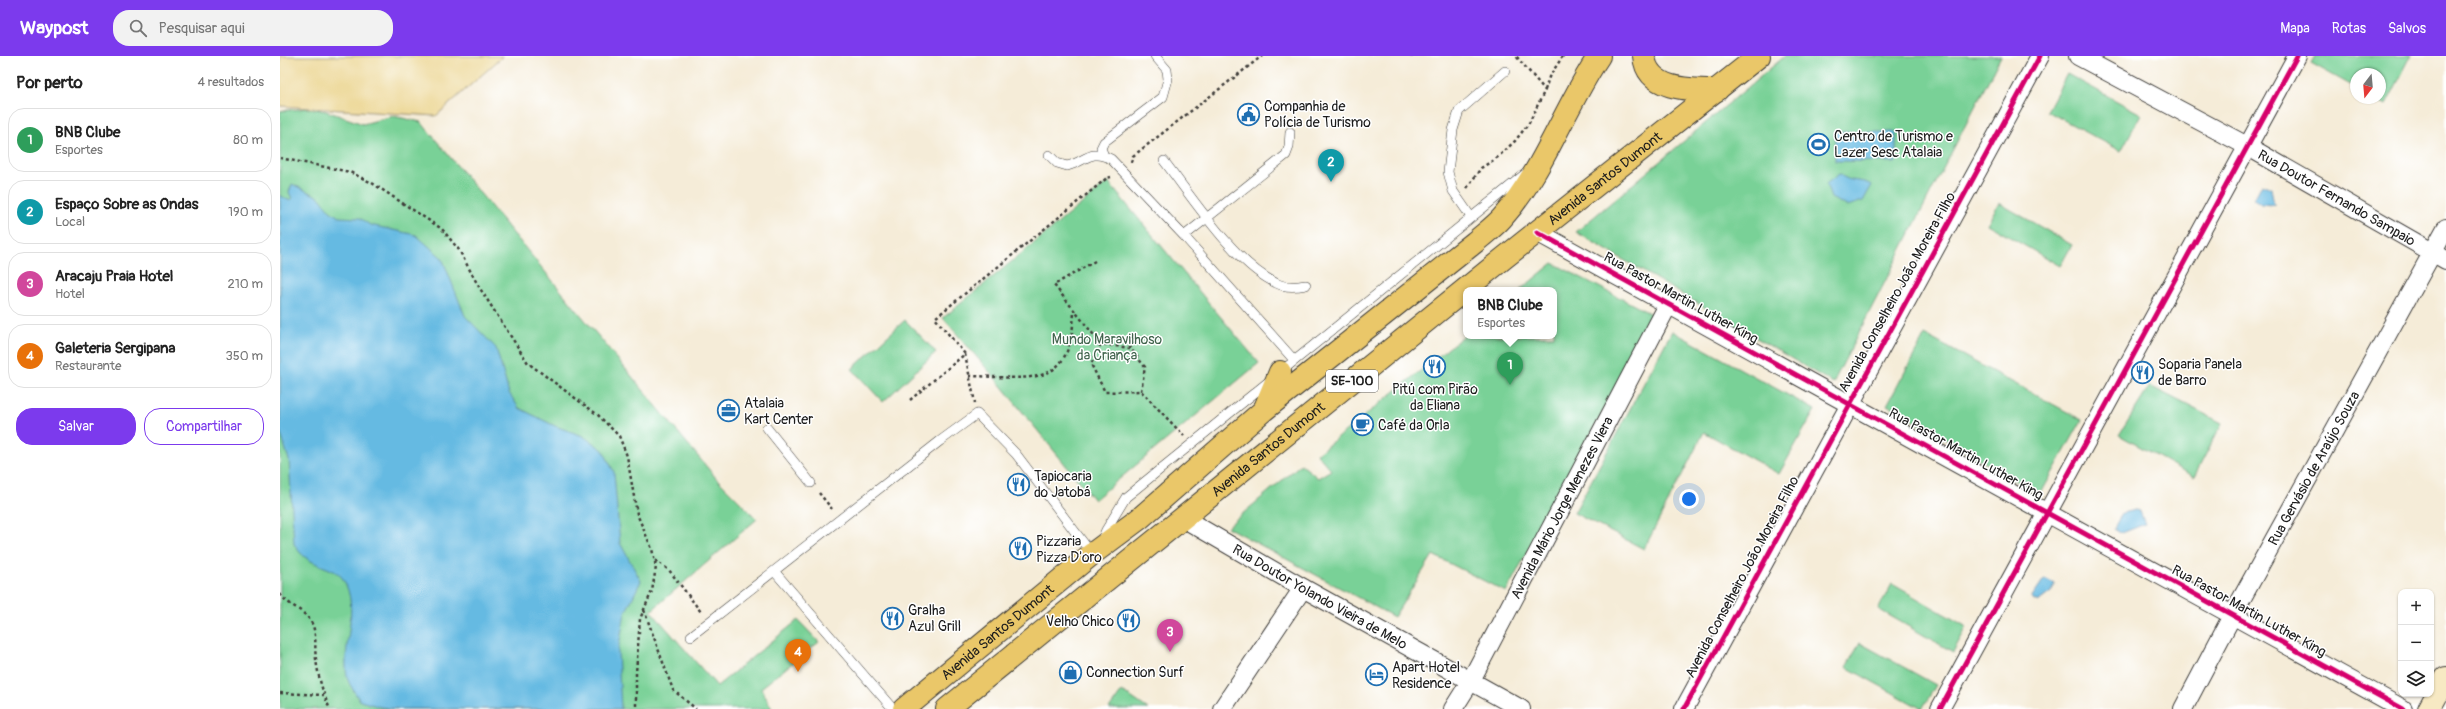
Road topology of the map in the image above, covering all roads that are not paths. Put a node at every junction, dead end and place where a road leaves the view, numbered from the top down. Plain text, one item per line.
1 (1155, 56) edge
2 (1599, 56) edge
3 (1644, 56) edge
4 (1759, 56) edge
5 (2040, 56) edge
6 (2078, 56) edge
7 (2297, 56) edge
8 (1505, 71) dead end
9 (1717, 90) junction
10 (1290, 132) dead end
11 (2247, 146) junction
12 (1049, 155) dead end
13 (1104, 156) junction
14 (1164, 161) dead end
15 (1541, 161) junction
16 (1471, 217) junction
17 (1208, 218) junction
18 (2446, 228) edge
19 (1537, 232) junction
20 (1184, 236) junction
21 (2439, 256) edge
22 (1306, 285) dead end
23 (1469, 287) edge
24 (1463, 292) edge
25 (1668, 305) junction
26 (1287, 366) junction
27 (1850, 403) junction
28 (1264, 410) junction
29 (767, 428) dead end
30 (811, 483) road end
31 (2048, 513) junction
32 (1183, 518) junction
33 (1095, 552) junction
34 (774, 571) junction
35 (1303, 588) junction
36 (2232, 616) junction
37 (690, 636) dead end
38 (2446, 678) edge
39 (1470, 682) junction
40 (893, 709) edge
41 (904, 709) edge
42 (947, 709) edge
43 (1222, 709) edge
44 (1453, 709) edge
45 (1521, 709) edge
46 (1684, 709) edge
47 (1940, 709) edge
48 (2183, 709) edge
49 (2403, 709) edge
50 (2429, 709) edge

1 - 13 lane
2 - 15 main road, Avenida Santos Dumont / SE-100
3 - 9 main road
4 - 9 main road, Avenida Santos Dumont / SE-100
5 - 27 street, Avenida Conselheiro João Moreira Filho
6 - 11 street, Rua Doutor Fernando Sampaio
7 - 11 street
8 - 16 lane
9 - 19 main road, Avenida Santos Dumont / SE-100
10 - 17 lane
11 - 21 street, Rua Doutor Fernando Sampaio
11 - 31 street
12 - 13 lane
13 - 20 lane
14 - 17 lane
15 - 16 lane
15 - 28 main road, Avenida Santos Dumont / SE-100
16 - 26 lane
17 - 20 lane
17 - 22 lane
18 - 21 street, Rua Gervásio de Araújo Souza
19 - 23 main road, Avenida Santos Dumont / SE-100
19 - 25 street, Rua Pastor Martin Luther King
20 - 26 lane
21 - 36 street, Rua Gervásio de Araújo Souza
24 - 32 main road, Avenida Santos Dumont / SE-100
25 - 27 street, Rua Pastor Martin Luther King
25 - 39 street, Avenida Mário Jorge Menezes Viera
26 - 28 main road
26 - 33 lane
27 - 31 street, Rua Pastor Martin Luther King
27 - 46 street, Avenida Conselheiro João Moreira Filho
28 - 33 main road, Avenida Santos Dumont / SE-100
29 - 30 lane
31 - 36 street, Rua Pastor Martin Luther King
31 - 47 street
32 - 35 street, Rua Doutor Yolando Vieira de Melo
32 - 42 main road, Avenida Santos Dumont / SE-100
33 - 34 lane
33 - 41 main road, Avenida Santos Dumont / SE-100
34 - 37 lane
34 - 40 lane
35 - 39 street, Rua Doutor Yolando Vieira de Melo
35 - 43 street
36 - 48 street, Rua Gervásio de Araújo Souza
36 - 49 street, Rua Pastor Martin Luther King
38 - 50 street
39 - 44 street, Avenida Mário Jorge Menezes Viera
39 - 45 street, Rua Doutor Yolando Vieira de Melo

